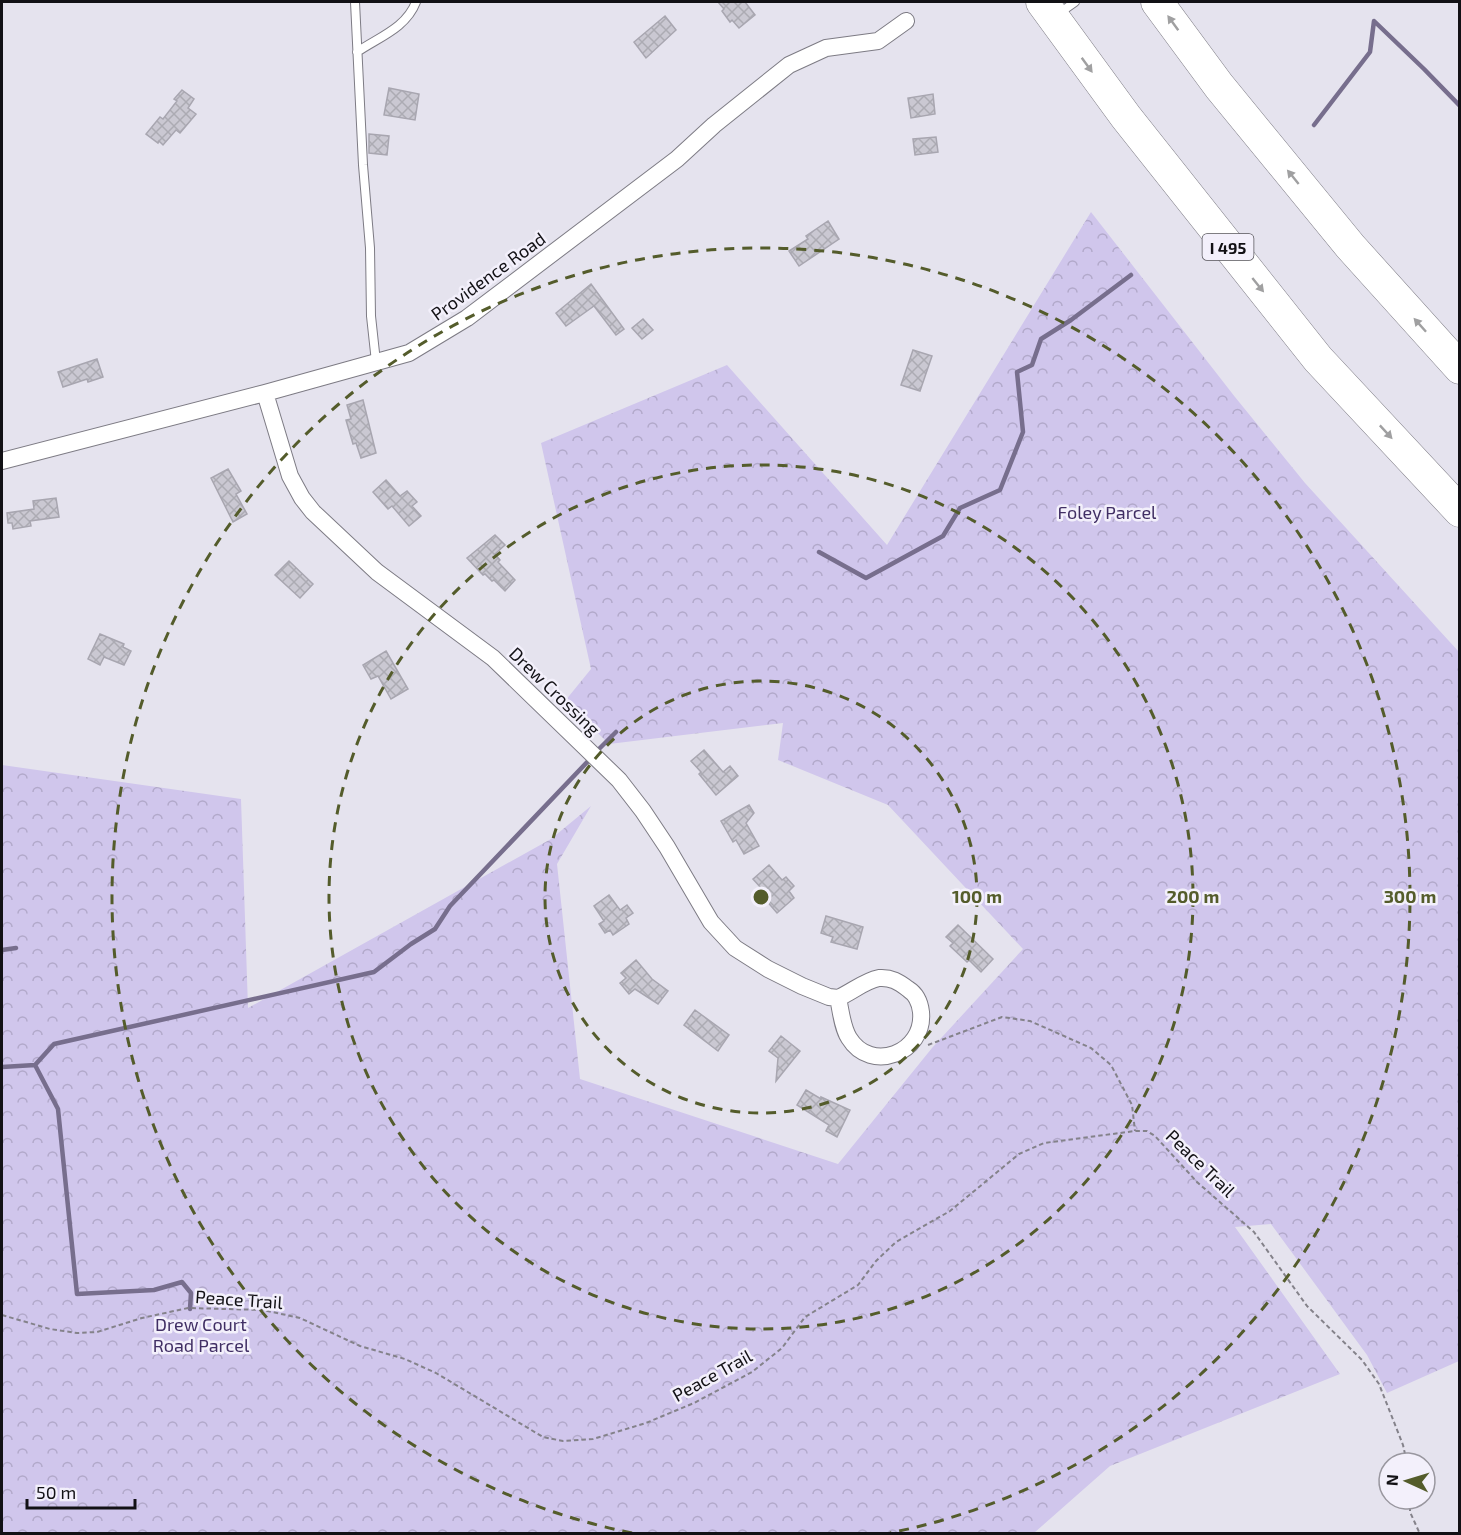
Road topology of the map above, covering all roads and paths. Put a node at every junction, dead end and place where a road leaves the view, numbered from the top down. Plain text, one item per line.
1 (355, 2) edge
2 (416, 2) edge
3 (1157, 2) edge
4 (1056, 7) edge
5 (906, 21) dead end
6 (357, 52) junction
7 (376, 362) junction
8 (1460, 368) edge
9 (266, 393) junction
10 (2, 461) edge
11 (1417, 465) junction
12 (1460, 511) edge
13 (1460, 522) edge
14 (838, 998) junction
15 (904, 1050) junction
16 (1135, 1131) junction
17 (2, 1315) edge
18 (1404, 1451) edge
19 (1410, 1511) edge
20 (1420, 1533) edge

1 - 6 lane
2 - 6 lane
8 -> 3 highway
4 -> 11 highway, I 495
5 - 7 street, Providence Road
6 - 7 lane
7 - 9 street, Providence Road
9 - 10 street, Providence Road
9 - 14 street, Drew Crossing
11 - 12 highway, I 495
11 - 13 highway
14 - 15 street
14 - 15 street
15 - 16 path
16 - 17 path, Peace Trail
16 - 18 path, Peace Trail
19 - 20 path

